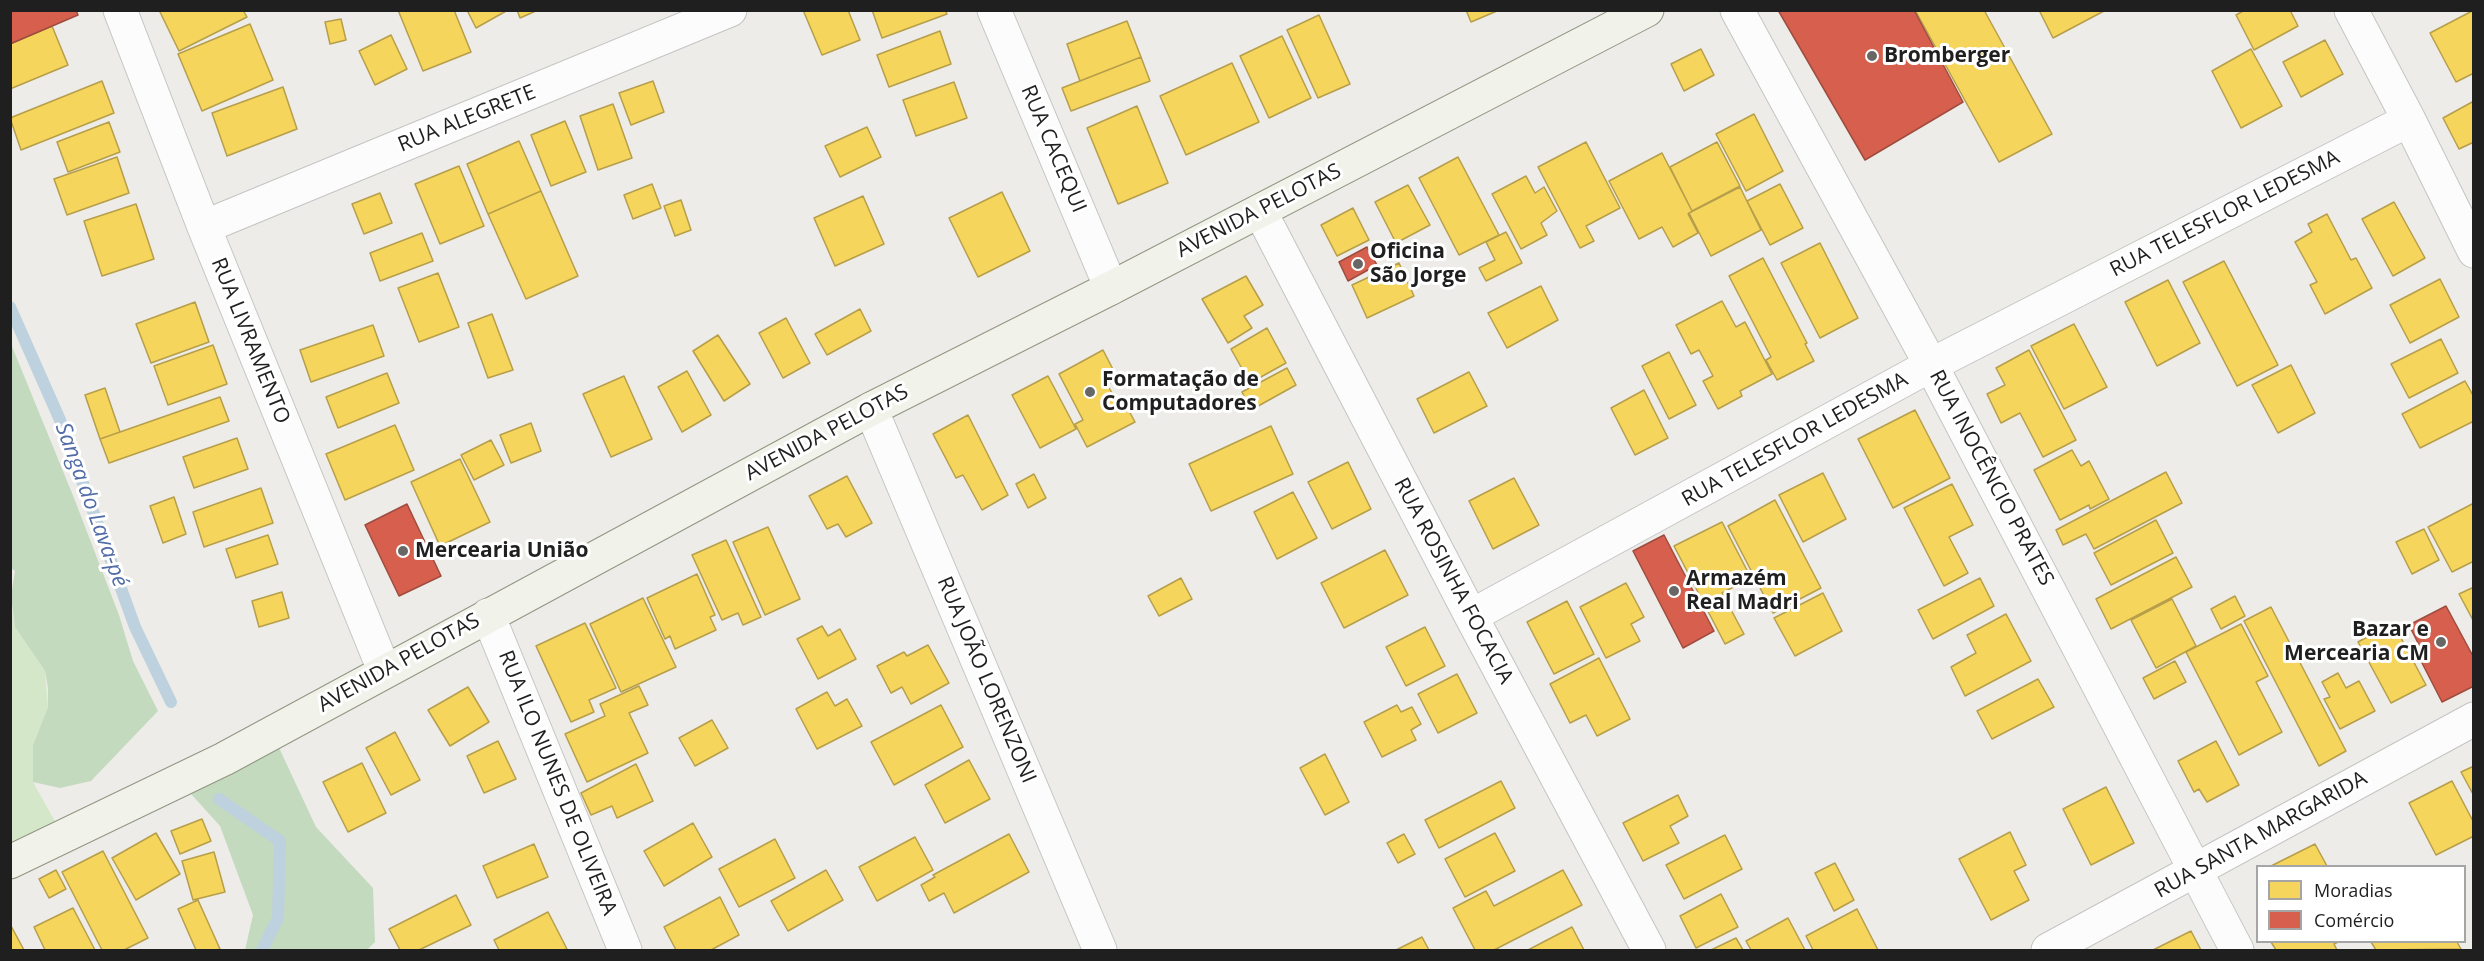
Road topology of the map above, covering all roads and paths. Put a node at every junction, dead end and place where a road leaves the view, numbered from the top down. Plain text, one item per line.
1 (120, 10) edge
2 (730, 10) edge
3 (994, 10) edge
4 (1647, 10) edge
5 (1737, 10) edge
6 (2351, 10) edge
7 (2409, 120) junction
8 (1260, 211) junction
9 (204, 227) junction
10 (2474, 252) edge
11 (1111, 288) junction
12 (1931, 365) junction
13 (871, 409) junction
14 (488, 615) junction
15 (1471, 616) junction
16 (384, 670) junction
17 (2474, 719) edge
18 (10, 862) edge
19 (2197, 870) junction
20 (625, 951) edge
21 (1100, 951) edge
22 (1649, 951) edge
23 (2048, 951) edge
24 (2237, 951) edge

1 - 9 street, RUA LIVRAMENTO
2 - 9 street, RUA ALEGRETE
3 - 11 street, RUA CACEQUI
4 - 8 street, AVENIDA PELOTAS
5 - 12 street, RUA INOCÊNCIO PRATES
6 - 7 street
7 - 10 street
7 - 12 street, RUA TELESFLOR LEDESMA
8 - 11 street, AVENIDA PELOTAS
8 - 15 street, RUA ROSINHA FOCACIA
9 - 16 street, RUA LIVRAMENTO
11 - 13 street, AVENIDA PELOTAS
12 - 15 street, RUA TELESFLOR LEDESMA
12 - 19 street, RUA INOCÊNCIO PRATES
13 - 14 street, AVENIDA PELOTAS
13 - 21 street, RUA JOÃO LORENZONI
14 - 16 street, AVENIDA PELOTAS
14 - 20 street, RUA ILO NUNES DE OLIVEIRA
15 - 22 street, RUA ROSINHA FOCACIA
16 - 18 street, AVENIDA PELOTAS
17 - 19 street, RUA SANTA MARGARIDA
19 - 23 street, RUA SANTA MARGARIDA
19 - 24 street, RUA INOCÊNCIO PRATES

